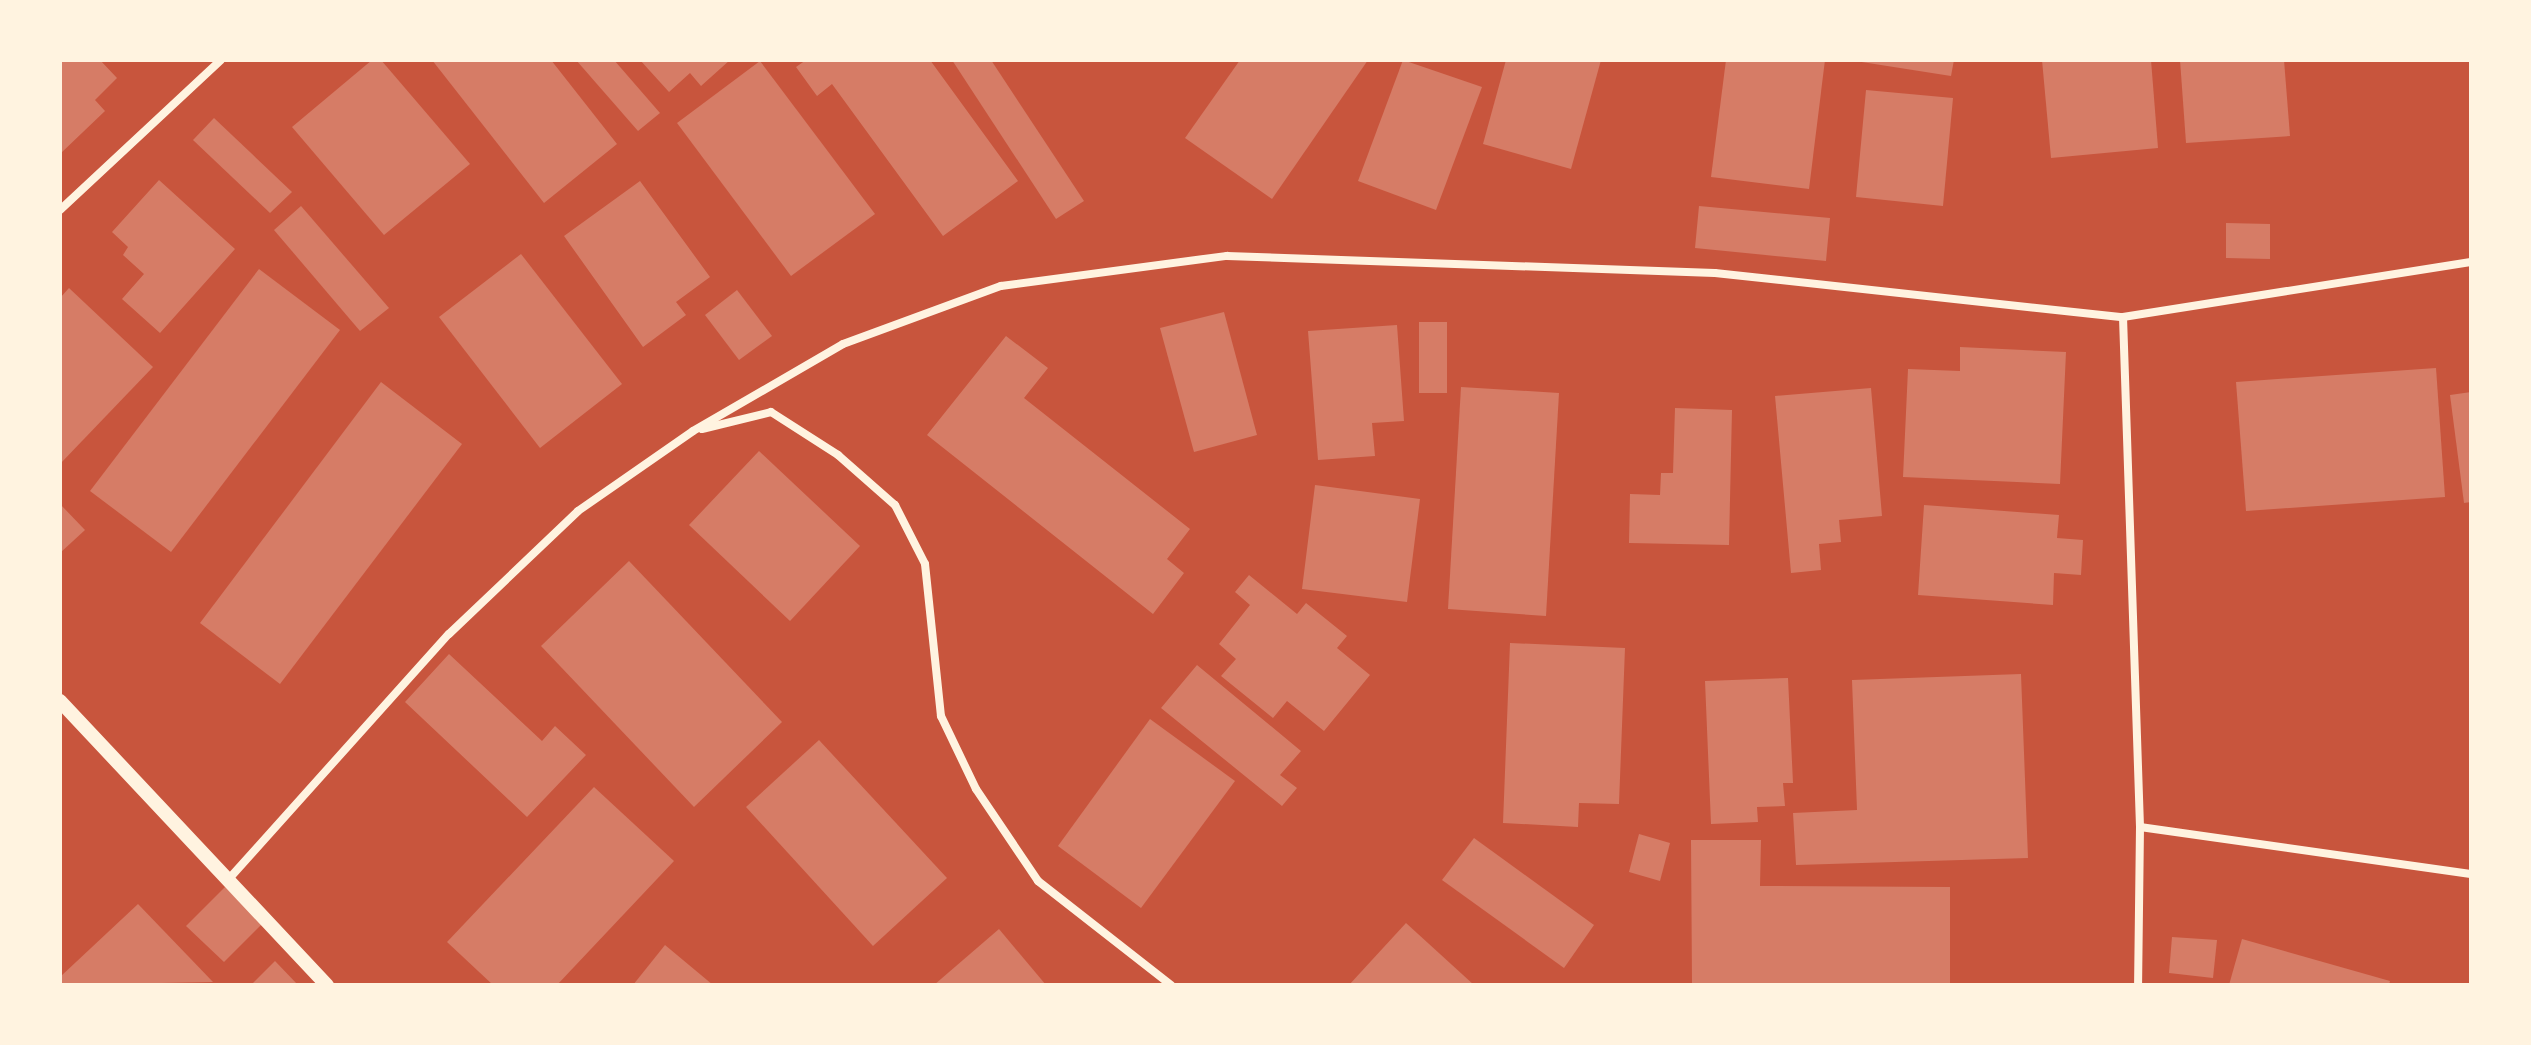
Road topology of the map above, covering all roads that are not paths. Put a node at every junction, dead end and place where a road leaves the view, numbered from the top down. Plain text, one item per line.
1 (221, 60) edge
2 (60, 210) edge
3 (2471, 262) edge
4 (2123, 317) junction
5 (693, 431) junction
6 (60, 701) edge
7 (2140, 827) junction
8 (2471, 874) edge
9 (226, 882) junction
10 (327, 985) edge
11 (1171, 985) edge
12 (2138, 985) edge

1 - 2 street
3 - 4 street
4 - 5 street
4 - 7 street
5 - 9 street
5 - 11 street
6 - 9 street
7 - 8 street
7 - 12 street
9 - 10 street

